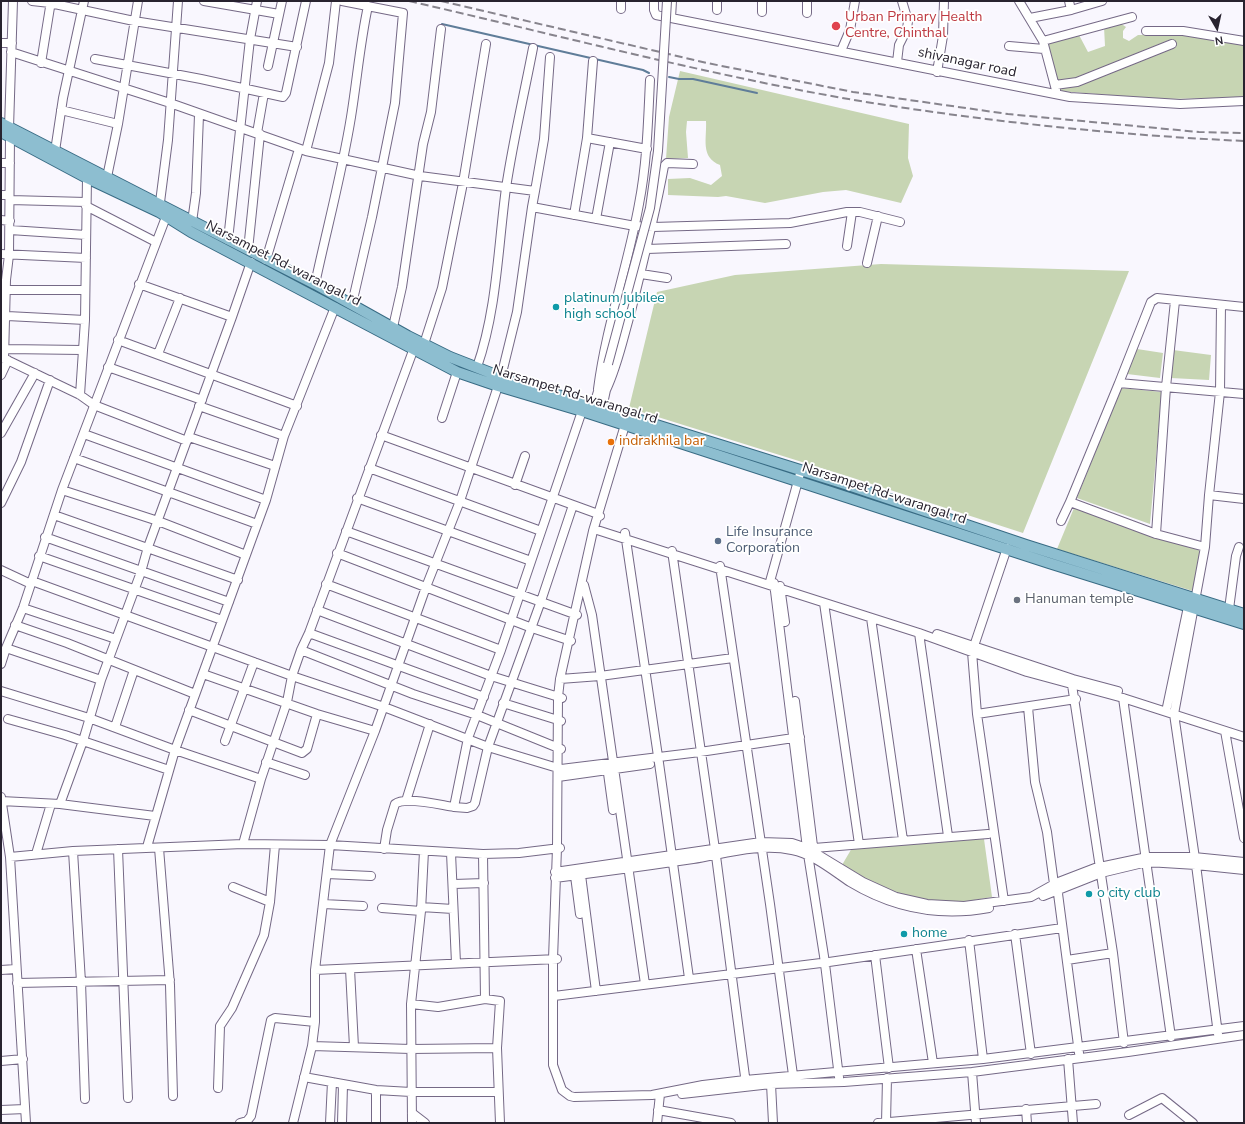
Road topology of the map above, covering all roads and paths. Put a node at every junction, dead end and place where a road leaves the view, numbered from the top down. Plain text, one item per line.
1 (13, 1) edge
2 (32, 1) edge
3 (138, 1) edge
4 (178, 1) edge
5 (204, 1) edge
6 (257, 1) edge
7 (282, 1) edge
8 (306, 1) edge
9 (336, 1) edge
10 (342, 1) edge
11 (654, 1) edge
12 (667, 1) edge
13 (672, 1) edge
14 (717, 1) edge
15 (762, 1) edge
16 (807, 1) edge
17 (855, 1) edge
18 (902, 1) edge
19 (944, 1) edge
20 (1019, 1) edge
21 (1069, 1) edge
22 (1102, 1) edge
23 (50, 2) edge
24 (220, 2) edge
25 (84, 5) edge
26 (368, 6) junction
27 (255, 10) junction
28 (717, 10) dead end
29 (1071, 10) junction
30 (762, 12) dead end
31 (807, 13) dead end
32 (279, 14) junction
33 (1132, 17) dead end
34 (671, 18) junction
35 (1030, 18) junction
36 (134, 21) junction
37 (175, 26) junction
38 (441, 29) dead end
39 (1146, 31) dead end
40 (250, 39) junction
41 (1244, 41) edge
42 (1, 43) edge
43 (12, 43) junction
44 (274, 43) junction
45 (486, 44) dead end
46 (1172, 44) dead end
47 (1044, 45) junction
48 (1009, 46) dead end
49 (298, 47) junction
50 (532, 48) dead end
51 (11, 52) junction
52 (841, 52) junction
53 (550, 57) dead end
54 (95, 59) dead end
55 (593, 61) dead end
56 (897, 62) junction
57 (41, 63) junction
58 (128, 65) junction
59 (268, 66) dead end
60 (70, 72) junction
61 (937, 72) junction
62 (173, 74) junction
63 (650, 80) dead end
64 (1055, 85) junction
65 (245, 88) junction
66 (124, 89) junction
67 (264, 93) junction
68 (1057, 95) junction
69 (1244, 101) edge
70 (170, 103) junction
71 (61, 110) junction
72 (199, 114) junction
73 (118, 124) junction
74 (241, 128) junction
75 (5, 130) edge
76 (259, 133) junction
77 (587, 138) junction
78 (610, 142) junction
79 (647, 149) junction
80 (302, 150) junction
81 (56, 151) junction
82 (343, 160) junction
83 (1, 162) edge
84 (10, 163) junction
85 (693, 164) dead end
86 (381, 168) junction
87 (420, 176) junction
88 (107, 177) junction
89 (87, 178) junction
90 (464, 183) junction
91 (506, 188) junction
92 (535, 191) junction
93 (7, 197) edge
94 (86, 204) junction
95 (532, 207) junction
96 (161, 211) junction
97 (852, 212) junction
98 (574, 215) junction
99 (878, 216) junction
100 (596, 219) junction
101 (5, 220) edge
102 (192, 222) junction
103 (900, 222) dead end
104 (635, 226) junction
105 (653, 227) junction
106 (10, 230) junction
107 (86, 235) junction
108 (228, 240) junction
109 (156, 242) junction
110 (786, 244) dead end
111 (847, 246) dead end
112 (647, 249) junction
113 (248, 250) junction
114 (5, 255) edge
115 (86, 258) junction
116 (266, 260) junction
117 (251, 262) junction
118 (867, 263) dead end
119 (641, 274) junction
120 (667, 278) dead end
121 (4, 280) edge
122 (139, 284) junction
123 (314, 284) junction
124 (6, 290) junction
125 (85, 290) junction
126 (180, 298) junction
127 (1175, 301) junction
128 (352, 304) junction
129 (1221, 305) junction
130 (335, 307) junction
131 (1244, 307) edge
132 (5, 312) edge
133 (232, 317) junction
134 (85, 320) junction
135 (393, 327) junction
136 (118, 340) junction
137 (424, 344) junction
138 (414, 348) junction
139 (6, 349) junction
140 (82, 350) junction
141 (158, 354) junction
142 (4, 359) edge
143 (108, 367) junction
144 (477, 367) junction
145 (457, 372) junction
146 (35, 373) junction
147 (1, 375) edge
148 (211, 375) junction
149 (50, 380) junction
150 (499, 382) junction
151 (1119, 383) junction
152 (1166, 388) junction
153 (602, 389) junction
154 (1220, 392) junction
155 (1244, 394) edge
156 (80, 395) junction
157 (201, 403) junction
158 (94, 405) junction
159 (297, 406) junction
160 (594, 411) junction
161 (442, 418) dead end
162 (627, 426) junction
163 (1, 433) edge
164 (84, 434) junction
165 (381, 435) junction
166 (284, 436) junction
167 (188, 439) junction
168 (526, 456) dead end
169 (74, 458) junction
170 (276, 466) junction
171 (177, 467) junction
172 (369, 468) junction
173 (470, 468) junction
174 (800, 470) junction
175 (799, 482) junction
176 (515, 485) junction
177 (62, 490) junction
178 (168, 492) junction
179 (1209, 495) junction
180 (357, 498) junction
181 (553, 499) junction
182 (266, 500) junction
183 (1244, 500) edge
184 (460, 501) junction
185 (1070, 502) junction
186 (1, 503) edge
187 (573, 505) junction
188 (54, 515) junction
189 (158, 521) junction
190 (1061, 521) dead end
191 (597, 523) junction
192 (257, 524) junction
193 (346, 531) junction
194 (447, 531) junction
195 (541, 531) junction
196 (1156, 534) junction
197 (625, 536) junction
198 (45, 537) junction
199 (148, 547) junction
200 (1205, 547) junction
201 (1239, 547) dead end
202 (1008, 548) junction
203 (672, 552) junction
204 (337, 554) junction
205 (246, 555) junction
206 (39, 556) junction
207 (531, 561) junction
208 (436, 563) junction
209 (720, 568) junction
210 (1, 570) edge
211 (141, 572) junction
212 (238, 580) junction
213 (31, 582) junction
214 (326, 584) junction
215 (775, 584) junction
216 (584, 585) junction
217 (426, 587) junction
218 (134, 588) junction
219 (520, 594) junction
220 (1193, 597) junction
221 (541, 601) junction
222 (229, 602) junction
223 (824, 603) junction
224 (23, 608) junction
225 (1191, 608) junction
226 (1229, 609) junction
227 (317, 610) junction
228 (124, 614) junction
229 (576, 614) junction
230 (1244, 614) edge
231 (415, 618) junction
232 (511, 618) junction
233 (871, 618) junction
234 (222, 620) junction
235 (1244, 624) edge
236 (15, 625) junction
237 (532, 628) junction
238 (309, 633) junction
239 (919, 633) junction
240 (116, 639) junction
241 (570, 640) junction
242 (406, 644) junction
243 (212, 646) junction
244 (6, 648) junction
245 (301, 650) junction
246 (501, 650) junction
247 (972, 650) junction
248 (733, 658) junction
249 (109, 660) junction
250 (254, 662) junction
251 (1, 664) edge
252 (689, 665) junction
253 (398, 666) junction
254 (134, 670) junction
255 (644, 670) junction
256 (203, 674) junction
257 (292, 676) junction
258 (491, 676) junction
259 (600, 676) junction
260 (561, 679) junction
261 (101, 680) junction
262 (511, 682) junction
263 (391, 685) junction
264 (1072, 685) junction
265 (244, 688) junction
266 (1, 691) edge
267 (195, 694) junction
268 (484, 697) junction
269 (560, 698) junction
270 (1123, 698) junction
271 (1076, 699) junction
272 (286, 702) junction
273 (503, 703) junction
274 (384, 707) junction
275 (1028, 707) junction
276 (189, 710) junction
277 (1172, 710) junction
278 (317, 714) junction
279 (977, 714) junction
280 (477, 715) junction
281 (89, 718) junction
282 (8, 719) dead end
283 (559, 720) junction
284 (430, 724) junction
285 (496, 724) junction
286 (232, 726) junction
287 (115, 727) junction
288 (375, 731) junction
289 (1225, 731) junction
290 (1244, 732) edge
291 (1244, 737) edge
292 (468, 738) junction
293 (797, 740) junction
294 (83, 741) junction
295 (225, 741) dead end
296 (273, 742) junction
297 (488, 747) junction
298 (749, 747) junction
299 (560, 748) junction
300 (175, 750) junction
301 (702, 755) junction
302 (657, 760) junction
303 (266, 762) junction
304 (610, 766) junction
305 (169, 770) junction
306 (560, 773) junction
307 (305, 775) dead end
308 (261, 779) junction
309 (1, 797) edge
310 (1, 801) edge
311 (406, 801) junction
312 (51, 804) junction
313 (60, 804) junction
314 (454, 807) junction
315 (155, 816) junction
316 (3, 819) edge
317 (988, 834) junction
318 (948, 836) junction
319 (1244, 838) edge
320 (903, 840) junction
321 (243, 844) junction
322 (859, 844) junction
323 (275, 845) junction
324 (330, 845) junction
325 (763, 845) junction
326 (147, 847) junction
327 (159, 848) junction
328 (558, 848) junction
329 (118, 849) junction
330 (384, 849) junction
331 (72, 851) junction
332 (424, 851) junction
333 (717, 852) junction
334 (451, 853) junction
335 (812, 853) junction
336 (36, 854) junction
337 (483, 854) junction
338 (10, 857) junction
339 (670, 859) junction
340 (1145, 860) junction
341 (1193, 861) junction
342 (1244, 862) edge
343 (624, 865) junction
344 (1098, 870) junction
345 (1244, 870) edge
346 (326, 874) junction
347 (557, 875) junction
348 (578, 875) junction
349 (371, 876) dead end
350 (484, 883) junction
351 (454, 884) junction
352 (233, 887) dead end
353 (1055, 888) junction
354 (1002, 901) junction
355 (270, 902) junction
356 (323, 904) junction
357 (363, 906) dead end
358 (382, 908) dead end
359 (421, 909) junction
360 (453, 909) junction
361 (1060, 928) junction
362 (1013, 934) junction
363 (966, 940) junction
364 (918, 949) junction
365 (1111, 953) junction
366 (872, 955) junction
367 (555, 959) junction
368 (826, 959) junction
369 (1067, 960) junction
370 (484, 962) junction
371 (456, 963) junction
372 (780, 964) junction
373 (415, 966) junction
374 (16, 969) junction
375 (350, 969) junction
376 (1, 970) edge
377 (315, 970) junction
378 (733, 971) junction
379 (688, 976) junction
380 (170, 980) junction
381 (123, 981) junction
382 (81, 982) junction
383 (18, 983) junction
384 (643, 983) junction
385 (593, 989) junction
386 (556, 994) junction
387 (485, 999) junction
388 (411, 1004) junction
389 (314, 1022) junction
390 (1244, 1026) edge
391 (1215, 1030) junction
392 (1244, 1035) edge
393 (1170, 1037) junction
394 (1216, 1039) junction
395 (1121, 1043) junction
396 (312, 1046) junction
397 (354, 1047) junction
398 (411, 1048) junction
399 (498, 1048) junction
400 (1076, 1049) junction
401 (1029, 1054) junction
402 (1074, 1058) junction
403 (981, 1059) junction
404 (23, 1060) junction
405 (1, 1061) edge
406 (935, 1063) junction
407 (887, 1068) junction
408 (841, 1071) junction
409 (972, 1072) junction
410 (796, 1075) junction
411 (304, 1077) junction
412 (888, 1078) junction
413 (332, 1082) junction
414 (841, 1082) junction
415 (748, 1083) junction
416 (771, 1084) junction
417 (798, 1084) junction
418 (343, 1085) junction
419 (218, 1088) dead end
420 (376, 1090) junction
421 (411, 1092) junction
422 (498, 1092) junction
423 (173, 1096) dead end
424 (657, 1096) junction
425 (128, 1098) dead end
426 (85, 1099) dead end
427 (1096, 1104) dead end
428 (1072, 1107) junction
429 (25, 1109) junction
430 (1026, 1109) junction
431 (1, 1110) edge
432 (658, 1110) junction
433 (412, 1113) junction
434 (975, 1114) junction
435 (1130, 1115) dead end
436 (689, 1120) edge
437 (928, 1121) edge
438 (26, 1123) edge
439 (240, 1123) edge
440 (293, 1123) edge
441 (330, 1123) edge
442 (342, 1123) edge
443 (376, 1123) edge
444 (412, 1123) edge
445 (425, 1123) edge
446 (500, 1123) edge
447 (657, 1123) edge
448 (731, 1123) edge
449 (773, 1123) edge
450 (878, 1123) edge
451 (886, 1123) edge
452 (976, 1123) edge
453 (1027, 1123) edge
454 (1072, 1123) edge
455 (1193, 1123) edge

1 - 43 street
2 - 23 street
3 - 36 street
4 - 37 street
5 - 24 street
6 - 27 street
7 - 32 street
8 - 49 street
9 - 80 street
10 - 26 street
11 - 34 street, shivanagar road
12 - 153 street, bridge
13 - 34 street
14 - 28 street
15 - 30 street
16 - 31 street
17 - 52 street
18 - 56 street
19 - 61 street
20 - 35 street
21 - 29 street
22 - 29 street
23 - 25 street
23 - 57 street
24 - 27 street
25 - 36 street
25 - 60 street
26 - 82 street
26 - 86 street
27 - 32 street
27 - 40 street
29 - 35 street
32 - 44 street
33 - 47 street
34 - 52 street, shivanagar road
35 - 47 street
36 - 37 street
36 - 58 street
37 - 40 street
37 - 62 street
38 - 87 street
39 - 41 street
40 - 44 street
40 - 65 street
42 - 43 street
43 - 51 street
44 - 49 street
44 - 59 street
45 - 90 street
46 - 64 street
47 - 48 street
47 - 64 street
49 - 67 street
50 - 91 street
51 - 57 street
51 - 75 street
52 - 56 street, shivanagar road
53 - 92 street
54 - 58 street
55 - 77 street
56 - 61 street, shivanagar road
57 - 60 street
58 - 62 street
58 - 66 street
60 - 66 street
60 - 71 street
61 - 68 street, shivanagar road
62 - 65 street
62 - 70 street
63 - 79 street
64 - 68 street
65 - 67 street
65 - 74 street
66 - 70 street
66 - 73 street
67 - 76 street
68 - 69 street, shivanagar road
70 - 72 street
70 - 96 street
71 - 73 street
71 - 81 street
72 - 74 street
72 - 102 street
73 - 88 street
74 - 76 street
74 - 108 street
75 - 81 main road, Narsampet Rd-warangal rd
75 - 84 street
75 - 89 main road, Narsampet Rd-warangal rd
76 - 80 street
76 - 113 street
77 - 78 street
77 - 98 street
78 - 79 street
78 - 100 street
79 - 104 street
80 - 82 street
80 - 116 street
81 - 88 main road, Narsampet Rd-warangal rd
82 - 86 street
82 - 123 street
83 - 84 street
84 - 93 street
85 - 105 street
86 - 87 street
86 - 128 street
87 - 90 street
87 - 135 street
88 - 96 main road, Narsampet Rd-warangal rd
89 - 94 street
89 - 96 main road, Narsampet Rd-warangal rd
90 - 91 street
90 - 137 street
91 - 92 street
91 - 144 street
92 - 95 street
93 - 94 street
93 - 101 street
94 - 107 street
94 - 109 street
95 - 98 street
95 - 150 street
96 - 102 main road, Narsampet Rd-warangal rd
96 - 109 street
96 - 117 main road, Narsampet Rd-warangal rd
97 - 99 street
97 - 105 street
97 - 111 street
98 - 100 street
99 - 103 street
99 - 118 street
100 - 104 street
101 - 106 street
102 - 108 main road, Narsampet Rd-warangal rd
104 - 105 street
104 - 153 street
105 - 112 street
106 - 107 street
106 - 114 street
107 - 115 street
108 - 113 main road, Narsampet Rd-warangal rd
109 - 122 street
110 - 112 street
112 - 119 street
113 - 116 main road, Narsampet Rd-warangal rd
114 - 115 street
114 - 121 street
115 - 125 street
116 - 123 main road, Narsampet Rd-warangal rd
117 - 130 main road, Narsampet Rd-warangal rd
117 - 133 street
119 - 120 street
119 - 153 street
121 - 124 street
122 - 126 street
122 - 136 street
123 - 128 main road, Narsampet Rd-warangal rd
124 - 125 street
124 - 132 street
125 - 134 street
126 - 133 street
126 - 141 street
127 - 129 street
127 - 151 street
127 - 152 street
128 - 135 main road, Narsampet Rd-warangal rd
129 - 131 street
129 - 154 street
130 - 138 main road, Narsampet Rd-warangal rd
130 - 159 street
132 - 134 street
132 - 139 street
133 - 148 street
134 - 140 street
135 - 137 main road, Narsampet Rd-warangal rd
136 - 141 street
136 - 143 street
137 - 144 main road, Narsampet Rd-warangal rd
138 - 145 main road, Narsampet Rd-warangal rd
138 - 165 street
139 - 140 street
139 - 142 street
140 - 156 street
141 - 148 street
142 - 146 street
142 - 147 street
143 - 157 street
143 - 158 street
144 - 150 main road, Narsampet Rd-warangal rd
145 - 150 main road, Narsampet Rd-warangal rd
145 - 161 street
146 - 149 street
146 - 163 street
148 - 157 street
148 - 159 street
149 - 156 street
149 - 186 street
150 - 160 main road, Narsampet Rd-warangal rd
150 - 173 street
151 - 152 street
151 - 185 street
152 - 154 street
152 - 196 street
153 - 160 street
154 - 155 street
154 - 179 street
156 - 158 street
157 - 166 street
157 - 167 street
158 - 164 street
158 - 167 street
159 - 166 street
160 - 162 main road, Narsampet Rd-warangal rd
160 - 174 main road, Narsampet Rd-warangal rd
160 - 181 street
162 - 175 main road, Narsampet Rd-warangal rd
162 - 191 street
164 - 169 street
164 - 171 street
165 - 172 street
165 - 173 street
166 - 170 street
167 - 170 street
167 - 171 street
168 - 176 street
169 - 177 street
169 - 178 street
170 - 182 street
171 - 178 street
171 - 182 street
172 - 180 street
172 - 184 street
173 - 176 street
173 - 184 street
174 - 175 street
174 - 220 main road, Narsampet Rd-warangal rd
175 - 202 main road, Narsampet Rd-warangal rd
175 - 215 street
176 - 181 street
177 - 188 street
177 - 189 street
178 - 189 street
178 - 192 street
179 - 183 street
179 - 200 street
180 - 193 street
180 - 194 street
181 - 187 street
181 - 195 street
182 - 192 street
184 - 194 street
184 - 195 street
185 - 190 street
185 - 196 street
187 - 191 street
187 - 221 street
188 - 198 street
188 - 199 street
189 - 199 street
189 - 205 street
191 - 197 street
191 - 216 street
191 - 229 street
192 - 205 street
193 - 204 street
193 - 208 street
194 - 207 street
194 - 208 street
195 - 207 street
196 - 200 street
197 - 203 street
197 - 255 street
198 - 206 street
198 - 211 street
199 - 211 street
199 - 212 street
200 - 220 street
201 - 226 street
202 - 225 main road, Narsampet Rd-warangal rd
202 - 247 street
203 - 209 street
203 - 252 street
204 - 214 street
204 - 217 street
205 - 212 street
206 - 213 street
206 - 218 street
207 - 219 street
208 - 217 street
208 - 219 street
209 - 215 street
209 - 248 street
210 - 213 street
211 - 218 street
211 - 222 street
212 - 222 street
213 - 224 street
213 - 228 street
214 - 227 street
214 - 231 street
215 - 223 street
215 - 247 street
215 - 293 street
216 - 229 street
216 - 259 street
217 - 231 street
217 - 232 street
218 - 228 street
218 - 234 street
219 - 221 street
219 - 232 street
220 - 225 street
220 - 226 main road, Narsampet Rd-warangal rd
221 - 229 street
221 - 237 street
222 - 234 street
223 - 233 street
223 - 322 street
224 - 236 street
224 - 240 street
225 - 235 main road, Narsampet Rd-warangal rd
225 - 277 street
226 - 230 main road, Narsampet Rd-warangal rd
227 - 238 street
227 - 242 street
228 - 240 street
228 - 243 street
229 - 241 street
231 - 242 street
231 - 246 street
232 - 237 street
232 - 246 street
233 - 239 street
233 - 320 street
234 - 243 street
236 - 244 street
236 - 249 street
237 - 241 street
237 - 262 street
238 - 245 street
238 - 253 street
239 - 247 street
239 - 318 street
240 - 249 street
241 - 260 street
242 - 253 street
242 - 258 street
243 - 250 street
243 - 256 street
244 - 251 street
244 - 261 street
245 - 257 street
245 - 263 street
246 - 258 street
247 - 264 street
247 - 277 street
247 - 279 street
247 - 317 street
248 - 252 street
248 - 298 street
249 - 254 street
249 - 261 street
250 - 257 street
250 - 265 street
252 - 255 street
252 - 301 street
253 - 263 street
253 - 268 street
254 - 267 street
254 - 287 street
255 - 259 street
255 - 302 street
256 - 265 street
256 - 267 street
257 - 272 street
257 - 274 street
258 - 262 street
258 - 268 street
259 - 260 street
259 - 304 street
260 - 269 street
261 - 281 street
262 - 269 street
262 - 273 street
263 - 274 street
263 - 280 street
264 - 270 street
264 - 271 street
265 - 272 street
265 - 286 street
266 - 281 street
267 - 276 street
268 - 280 street
269 - 283 street
270 - 277 street
270 - 340 street
271 - 275 street
271 - 344 street
272 - 278 street
272 - 296 street
273 - 283 street
273 - 285 street
274 - 284 street
274 - 288 street
275 - 279 street
275 - 353 street
276 - 286 street
276 - 300 street
277 - 289 street
277 - 290 street
277 - 341 street
278 - 288 street
278 - 296 street
279 - 354 street
280 - 285 street
280 - 292 street
281 - 287 street
281 - 294 street
282 - 294 street
283 - 299 street
284 - 292 street
284 - 311 street
285 - 297 street
285 - 299 street
286 - 295 street
286 - 296 street
287 - 300 street
288 - 324 street
289 - 291 street
289 - 319 street
292 - 297 street
292 - 314 street
293 - 298 street
293 - 335 street
294 - 305 street
294 - 313 street
296 - 303 street
297 - 306 street
297 - 314 street
298 - 301 street
298 - 325 street
299 - 306 street
300 - 305 street
300 - 308 street
301 - 302 street
301 - 333 street
302 - 304 street
302 - 339 street
303 - 307 street
303 - 308 street
304 - 306 street
304 - 343 street
305 - 315 street
306 - 328 street
308 - 321 street
309 - 310 street
310 - 312 street
310 - 316 street
311 - 314 street
311 - 330 street
312 - 313 street
312 - 336 street
313 - 315 street
315 - 326 street
316 - 338 street
317 - 318 street
317 - 354 street
318 - 320 street
320 - 322 street
321 - 323 street
321 - 327 street
322 - 335 street
323 - 324 street
323 - 355 street
324 - 330 street
324 - 346 street
325 - 333 street
325 - 335 street
325 - 372 street
326 - 327 street
326 - 329 street
327 - 380 street
328 - 337 street
328 - 347 street
329 - 331 street
329 - 381 street
330 - 332 street
331 - 336 street
331 - 382 street
332 - 334 street
332 - 359 street
333 - 339 street
333 - 378 street
334 - 337 street
334 - 351 street
335 - 353 street
335 - 354 street
335 - 368 street
336 - 338 street
337 - 350 street
338 - 374 street
339 - 343 street
339 - 379 street
340 - 341 street
340 - 344 street
340 - 393 street
341 - 342 street
341 - 345 street
341 - 391 street
343 - 347 street
343 - 348 street
343 - 384 street
344 - 353 street
344 - 365 street
346 - 349 street
346 - 356 street
347 - 348 street
347 - 367 street
348 - 385 street
350 - 351 street
350 - 370 street
351 - 360 street
352 - 355 street
353 - 354 street
353 - 361 street
355 - 419 street
356 - 357 street
356 - 377 street
358 - 359 street
359 - 360 street
359 - 373 street
360 - 371 street
361 - 362 street
361 - 369 street
361 - 400 street
362 - 363 street
362 - 401 street
363 - 364 street
363 - 403 street
364 - 366 street
364 - 406 street
365 - 369 street
365 - 395 street
366 - 368 street
366 - 407 street
367 - 370 street
367 - 386 street
368 - 372 street
368 - 408 street
369 - 400 street
370 - 371 street
370 - 387 street
371 - 373 street
372 - 378 street
372 - 410 street
373 - 375 street
373 - 388 street
374 - 376 street
374 - 383 street
375 - 377 street
375 - 397 street
377 - 389 street
378 - 379 street
378 - 415 street
379 - 384 street
380 - 381 street
380 - 423 street
381 - 382 street
381 - 425 street
382 - 383 street
382 - 426 street
383 - 404 street
384 - 385 street
385 - 386 street
386 - 424 street
387 - 388 street
387 - 399 street
388 - 398 street
389 - 396 street
389 - 439 street
390 - 391 street
391 - 393 street
391 - 394 street
392 - 394 street
393 - 395 street
394 - 402 street
395 - 400 street
396 - 397 street
396 - 411 street
397 - 398 street
398 - 399 street
398 - 421 street
399 - 422 street
400 - 401 street
400 - 402 street
401 - 403 street
402 - 409 street
402 - 428 street
403 - 406 street
404 - 405 street
404 - 429 street
406 - 407 street
407 - 408 street
408 - 410 street
408 - 414 street
409 - 412 street
409 - 434 street
410 - 415 street
410 - 417 street
411 - 413 street
411 - 440 street
412 - 414 street
412 - 451 street
413 - 418 street
413 - 441 street
414 - 417 street
415 - 416 street
415 - 424 street
416 - 417 street
416 - 449 street
418 - 420 street
418 - 442 street
420 - 421 street
420 - 443 street
421 - 422 street
421 - 433 street
422 - 446 street
424 - 432 street
427 - 428 street
428 - 430 street
428 - 454 street
429 - 431 street
429 - 438 street
430 - 434 street
430 - 453 street
432 - 436 street
432 - 447 street
433 - 444 street
433 - 445 street
434 - 437 street
434 - 452 street
435 - 455 street
436 - 448 street
437 - 451 street
450 - 451 street

